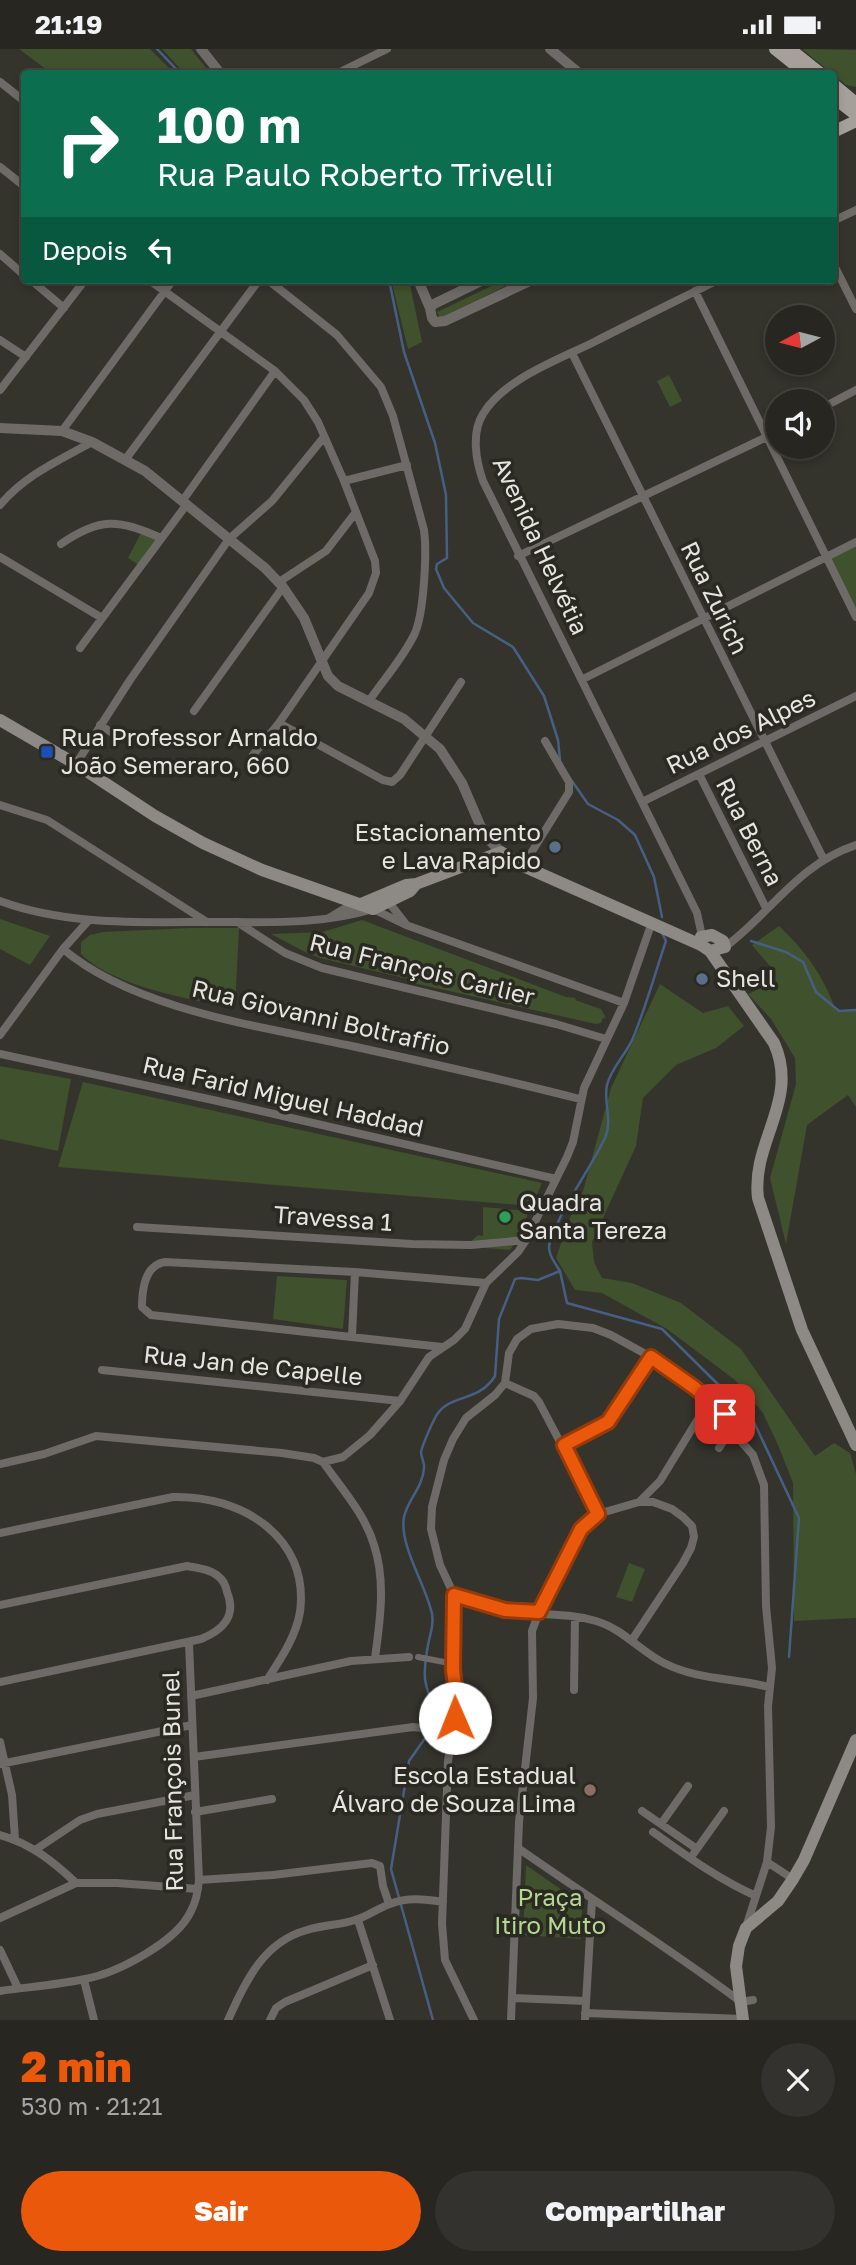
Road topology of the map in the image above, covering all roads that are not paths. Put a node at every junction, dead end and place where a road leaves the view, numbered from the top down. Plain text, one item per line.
1 (201, 49) edge
2 (387, 49) edge
3 (550, 49) edge
4 (775, 49) edge
5 (790, 49) edge
6 (218, 70) edge
7 (344, 70) edge
8 (575, 70) edge
9 (801, 70) edge
10 (816, 70) edge
11 (0, 82) edge
12 (837, 89) edge
13 (10, 91) junction
14 (0, 96) edge
15 (21, 99) edge
16 (849, 104) edge
17 (856, 115) edge
18 (856, 121) edge
19 (837, 130) edge
20 (1, 170) edge
21 (21, 184) edge
22 (856, 210) edge
23 (837, 219) edge
24 (0, 254) edge
25 (837, 271) edge
26 (21, 272) edge
27 (36, 284) edge
28 (82, 284) edge
29 (154, 284) edge
30 (170, 284) edge
31 (256, 284) edge
32 (273, 284) edge
33 (420, 284) edge
34 (475, 284) edge
35 (524, 284) edge
36 (710, 284) edge
37 (695, 291) junction
38 (165, 292) junction
39 (64, 308) junction
40 (430, 308) junction
41 (856, 309) edge
42 (220, 331) junction
43 (0, 340) edge
44 (572, 353) junction
45 (26, 357) junction
46 (275, 371) junction
47 (0, 390) edge
48 (856, 390) edge
49 (835, 401) edge
50 (0, 428) edge
51 (62, 431) junction
52 (765, 435) edge
53 (324, 437) junction
54 (765, 437) edge
55 (92, 442) junction
56 (777, 459) edge
57 (125, 460) junction
58 (407, 465) junction
59 (344, 481) junction
60 (642, 495) junction
61 (185, 502) junction
62 (0, 505) edge
63 (356, 512) junction
64 (161, 538) junction
65 (229, 539) junction
66 (856, 542) edge
67 (61, 544) dead end
68 (519, 555) junction
69 (0, 557) edge
70 (826, 557) junction
71 (281, 584) junction
72 (856, 617) edge
73 (102, 618) junction
74 (702, 619) junction
75 (80, 648) dead end
76 (320, 663) junction
77 (583, 680) junction
78 (461, 682) dead end
79 (856, 696) edge
80 (369, 701) junction
81 (194, 712) dead end
82 (0, 720) edge
83 (279, 723) junction
84 (100, 725) junction
85 (114, 734) dead end
86 (426, 736) junction
87 (545, 741) dead end
88 (765, 743) junction
89 (253, 755) dead end
90 (76, 764) junction
91 (699, 774) junction
92 (642, 802) junction
93 (0, 805) edge
94 (856, 845) edge
95 (502, 852) junction
96 (824, 860) junction
97 (523, 866) junction
98 (386, 899) junction
99 (0, 901) edge
100 (367, 907) junction
101 (766, 908) junction
102 (327, 920) junction
103 (89, 921) junction
104 (207, 922) junction
105 (237, 922) junction
106 (652, 922) junction
107 (406, 925) junction
108 (711, 942) junction
109 (63, 949) junction
110 (624, 1003) junction
111 (3, 1025) edge
112 (0, 1035) edge
113 (606, 1039) junction
114 (0, 1054) edge
115 (580, 1098) junction
116 (556, 1179) junction
117 (137, 1227) dead end
118 (526, 1240) junction
119 (355, 1272) junction
120 (486, 1283) junction
121 (352, 1336) junction
122 (442, 1347) junction
123 (651, 1357) junction
124 (102, 1370) dead end
125 (505, 1383) junction
126 (400, 1401) junction
127 (706, 1406) dead end
128 (731, 1430) junction
129 (564, 1445) junction
130 (856, 1445) edge
131 (719, 1448) dead end
132 (323, 1462) junction
133 (0, 1464) edge
134 (639, 1502) junction
135 (598, 1514) junction
136 (0, 1533) edge
137 (454, 1595) junction
138 (0, 1605) edge
139 (539, 1612) junction
140 (575, 1616) junction
141 (632, 1640) junction
142 (188, 1643) junction
143 (413, 1657) joint
144 (375, 1658) junction
145 (444, 1662) dead end
146 (267, 1680) junction
147 (0, 1682) edge
148 (769, 1687) junction
149 (574, 1690) dead end
150 (191, 1696) junction
151 (192, 1725) junction
152 (856, 1740) edge
153 (0, 1742) edge
154 (450, 1742) junction
155 (194, 1757) junction
156 (3, 1764) edge
157 (688, 1786) dead end
158 (195, 1795) junction
159 (272, 1799) dead end
160 (642, 1811) dead end
161 (724, 1811) dead end
162 (195, 1812) junction
163 (661, 1824) junction
164 (653, 1832) dead end
165 (0, 1835) edge
166 (15, 1839) junction
167 (518, 1848) junction
168 (697, 1849) junction
169 (35, 1850) junction
170 (690, 1859) junction
171 (767, 1862) junction
172 (793, 1879) junction
173 (76, 1883) junction
174 (198, 1884) junction
175 (756, 1896) junction
176 (592, 1900) junction
177 (443, 1902) junction
178 (389, 1904) junction
179 (0, 1918) edge
180 (358, 1920) junction
181 (746, 1928) junction
182 (0, 1950) edge
183 (373, 1965) junction
184 (84, 1980) junction
185 (18, 1989) junction
186 (0, 1991) edge
187 (513, 1998) junction
188 (586, 2001) junction
189 (747, 2001) junction
190 (585, 2017) edge
191 (94, 2020) edge
192 (228, 2020) edge
193 (270, 2020) edge
194 (390, 2020) edge
195 (474, 2020) edge
196 (511, 2020) edge
197 (743, 2020) edge

1 - 6 street
2 - 7 street
3 - 8 street
4 - 9 main road
5 - 10 main road
11 - 13 street
12 - 16 main road
13 - 14 street
13 - 15 street
16 - 17 main road
18 - 19 main road
20 - 21 street
22 - 23 street
24 - 26 street
25 - 41 street
27 - 39 street
28 - 39 street
29 - 38 street
30 - 38 street
31 - 42 street
32 - 58 street
33 - 40 street
34 - 40 street
35 - 40 street
36 - 37 street, Avenida Helvétia
37 - 44 street, Avenida Helvétia
37 - 52 street
38 - 42 street
38 - 51 street
39 - 45 street
42 - 46 street
42 - 57 street
43 - 45 street
44 - 60 street, Rua Zurich
44 - 68 street, Avenida Helvétia
45 - 47 street
46 - 53 street
46 - 61 street
48 - 49 street
50 - 51 street
51 - 55 street
53 - 59 street
53 - 65 street
54 - 60 street
55 - 57 street
55 - 62 street
56 - 70 street
57 - 61 street
58 - 59 street
58 - 80 street
59 - 63 street
60 - 68 street
60 - 74 street, Rua Zurich
61 - 64 street
61 - 65 street
63 - 71 street
63 - 76 street
64 - 67 street
64 - 73 street
65 - 71 street
65 - 84 street
66 - 70 street
68 - 77 street, Avenida Helvétia
69 - 73 street
70 - 72 street
70 - 74 street
71 - 76 street
71 - 81 street
73 - 75 street
74 - 77 street
74 - 88 street, Rua Zurich
76 - 80 street
76 - 83 street
77 - 92 street, Avenida Helvétia
78 - 86 street
79 - 88 street, Rua dos Alpes
80 - 86 street
82 - 90 main road
83 - 86 street
83 - 89 street
84 - 85 street
84 - 90 street
86 - 95 street
87 - 97 street
88 - 91 street, Rua dos Alpes
88 - 96 street, Rua Zurich
90 - 100 main road
91 - 92 street, Rua dos Alpes
91 - 101 street, Rua Berna
92 - 108 street, Avenida Helvétia
93 - 104 street
94 - 96 street
95 - 97 main road
95 - 98 main road
96 - 101 street
97 - 106 main road
98 - 100 main road
98 - 107 street
99 - 103 street
100 - 102 street
100 - 102 street
100 - 107 street
101 - 108 street
102 - 105 street
103 - 104 street
103 - 109 street
104 - 105 street
105 - 113 street, Rua François Carlier
106 - 108 main road
106 - 110 street
107 - 110 street
108 - 130 main road
109 - 111 street
109 - 115 street, Rua Giovanni Boltraffio
110 - 113 street
111 - 112 street
113 - 115 street
114 - 116 street, Rua Farid Miguel Haddad
115 - 116 street
116 - 118 street
117 - 118 street, Travessa 1
118 - 120 street
119 - 120 street
119 - 121 street
119 - 121 street
120 - 122 street
121 - 122 street
122 - 126 street
123 - 125 street
123 - 128 street
123 - 129 street
124 - 126 street, Rua Jan de Capelle
125 - 129 street
125 - 137 street
126 - 132 street
127 - 134 street
128 - 131 street
128 - 148 street
129 - 135 street
132 - 133 street
132 - 144 street
134 - 135 street
134 - 141 street
135 - 139 street
136 - 146 street
137 - 139 street
137 - 154 street
138 - 142 street
139 - 140 street
139 - 167 street
140 - 141 street
140 - 149 street
141 - 148 street
142 - 147 street
142 - 150 street, Rua François Bunel
143 - 144 street
143 - 145 street
144 - 146 street
146 - 150 street
148 - 171 street
150 - 151 street, Rua François Bunel
151 - 155 street, Rua François Bunel
151 - 156 street
152 - 172 main road
153 - 156 street
154 - 155 street
154 - 177 street
155 - 158 street, Rua François Bunel
156 - 166 street
157 - 163 street
158 - 162 street, Rua François Bunel
158 - 169 street
159 - 162 street
160 - 163 street
161 - 168 street
162 - 174 street, Rua François Bunel
163 - 168 street
164 - 170 street
165 - 166 street
166 - 169 street
167 - 176 street
167 - 187 street
168 - 170 street
169 - 173 street
170 - 175 street
171 - 172 street
171 - 175 street
172 - 181 main road
173 - 174 street
173 - 179 street
174 - 178 street
174 - 184 street, Rua François Bunel
175 - 181 street
176 - 188 street
176 - 189 street
177 - 178 street
177 - 195 street
178 - 180 street
180 - 183 street
180 - 192 street
181 - 189 main road
182 - 185 street
183 - 193 street
183 - 194 street
184 - 185 street, Rua François Bunel
184 - 191 street
185 - 186 street, Rua François Bunel
187 - 188 street
187 - 196 street
188 - 190 street
189 - 197 main road
190 - 197 street

